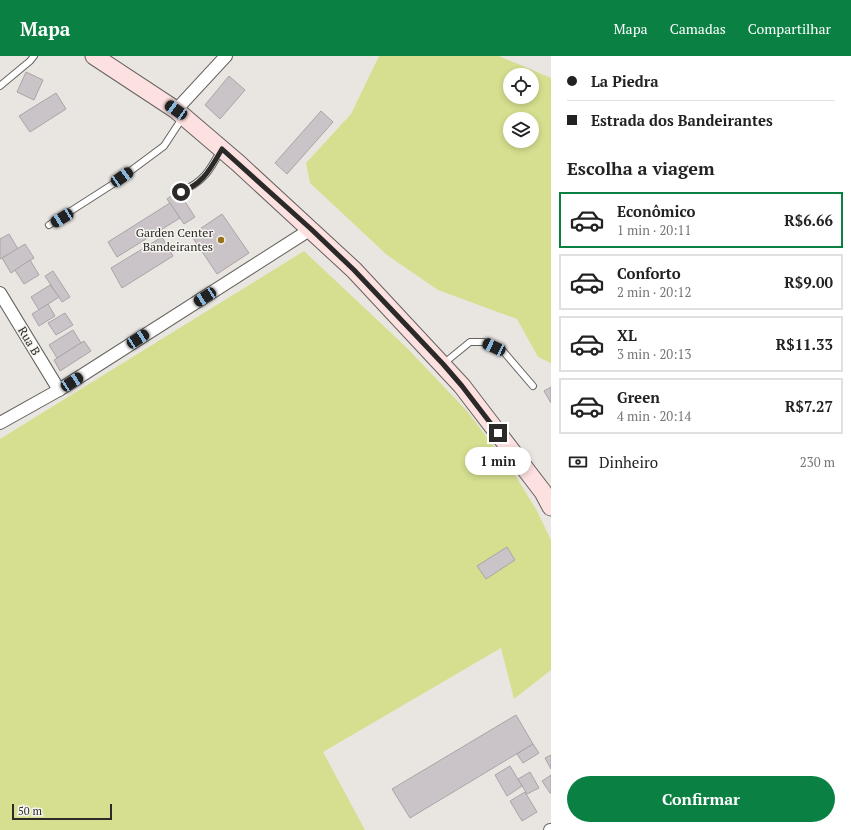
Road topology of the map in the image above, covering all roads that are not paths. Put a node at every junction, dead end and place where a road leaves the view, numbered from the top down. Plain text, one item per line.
1 (34, 56) edge
2 (226, 56) edge
3 (100, 58) edge
4 (0, 86) edge
5 (180, 113) junction
6 (222, 149) junction
7 (181, 192) dead end
8 (49, 225) dead end
9 (311, 229) junction
10 (0, 293) edge
11 (443, 364) junction
12 (534, 386) dead end
13 (59, 390) junction
14 (0, 423) edge
15 (551, 507) edge

1 - 4 lane
2 - 5 street
3 - 5 main road
5 - 6 main road
5 - 8 lane
6 - 7 lane
6 - 9 main road
9 - 11 main road
9 - 13 street
10 - 13 street, Rua B
11 - 12 lane
11 - 15 main road
13 - 14 street

